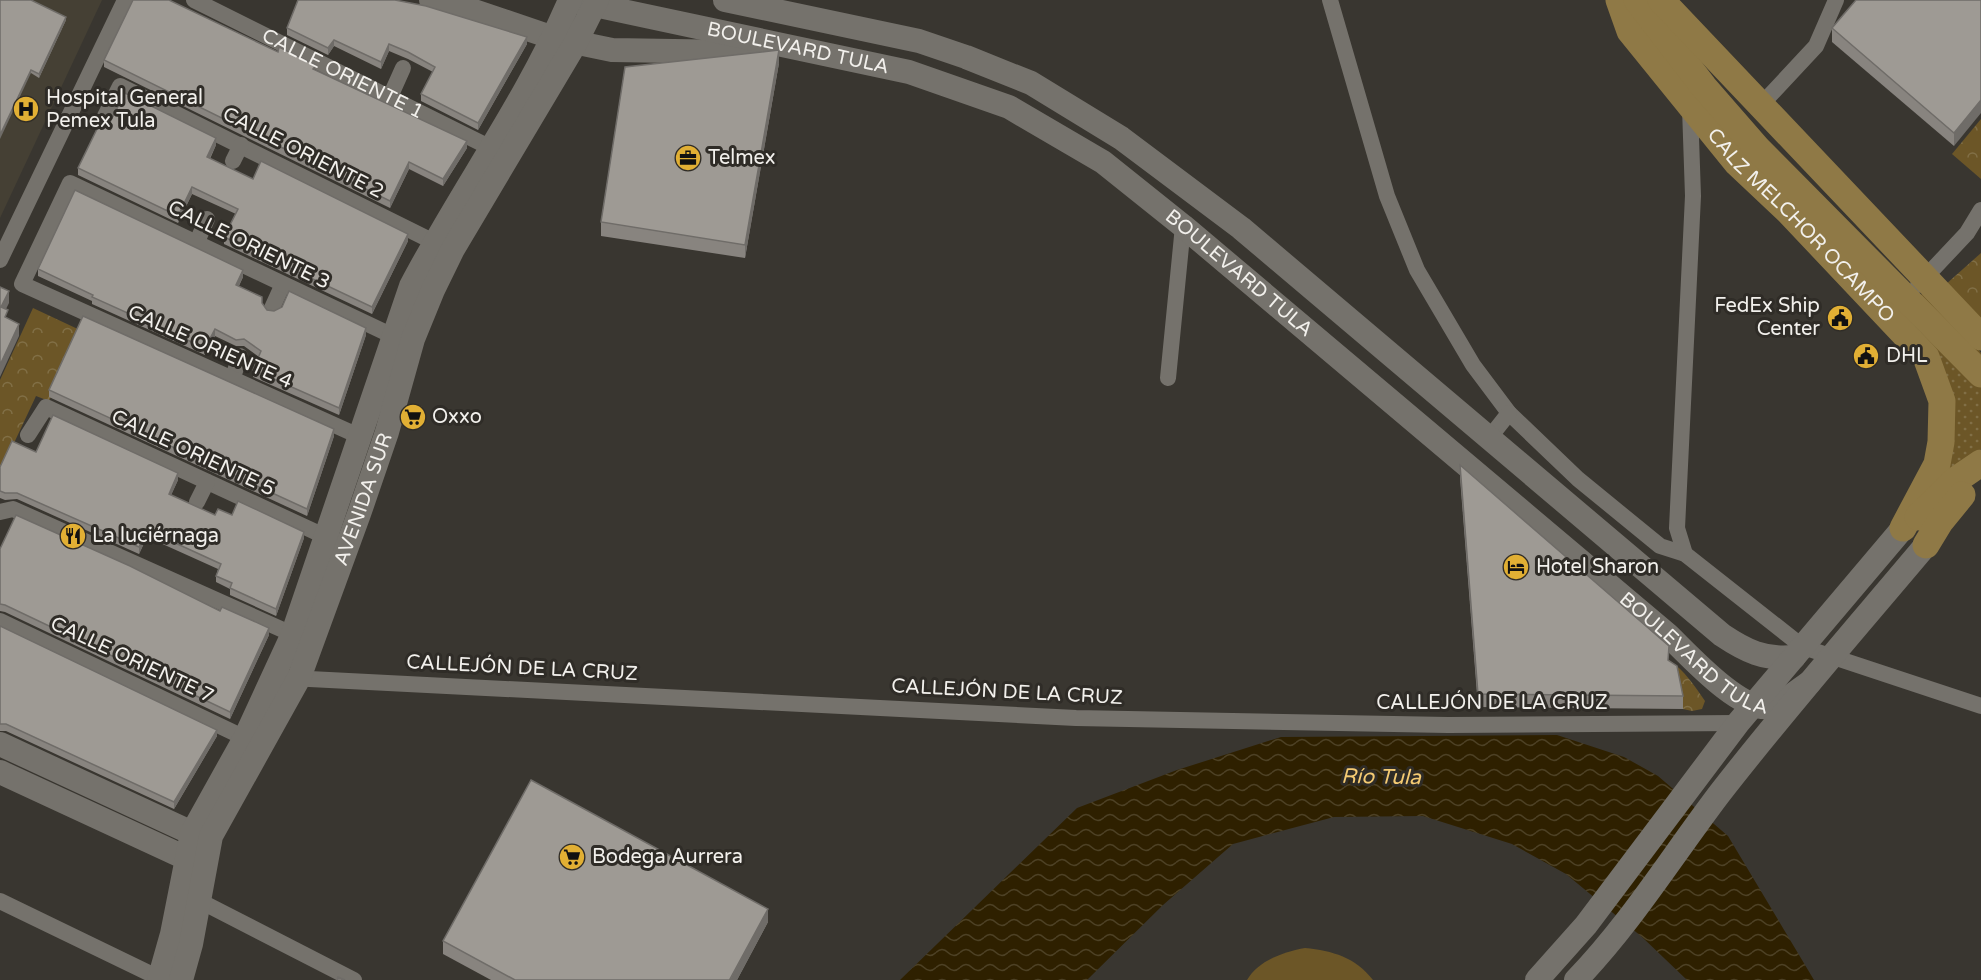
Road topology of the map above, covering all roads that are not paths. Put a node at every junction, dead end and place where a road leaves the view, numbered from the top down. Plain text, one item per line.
1 (125, 0) edge
2 (194, 0) edge
3 (431, 0) edge
4 (571, 0) edge
5 (725, 0) edge
6 (1330, 0) edge
7 (1836, 0) edge
8 (596, 2) edge
9 (1643, 10) edge
10 (564, 41) junction
11 (782, 45) junction
12 (403, 68) dead end
13 (390, 96) junction
14 (1761, 105) junction
15 (1690, 108) junction
16 (101, 124) edge
17 (241, 145) junction
18 (493, 149) junction
19 (232, 161) dead end
20 (1981, 210) edge
21 (207, 219) dead end
22 (1183, 226) junction
23 (1974, 229) edge
24 (435, 242) junction
25 (196, 244) junction
26 (0, 260) edge
27 (1924, 279) junction
28 (282, 286) junction
29 (42, 294) joint
30 (1869, 297) junction
31 (272, 308) edge
32 (1979, 332) edge
33 (393, 336) junction
34 (240, 356) dead end
35 (1981, 374) edge
36 (1168, 378) dead end
37 (232, 381) junction
38 (1509, 413) junction
39 (28, 435) dead end
40 (361, 437) junction
41 (1490, 437) junction
42 (1981, 463) edge
43 (1981, 468) edge
44 (207, 482) junction
45 (1981, 497) edge
46 (197, 502) dead end
47 (7, 511) edge
48 (1903, 528) junction
49 (324, 537) junction
50 (347, 545) junction
51 (1926, 545) junction
52 (1685, 554) junction
53 (0, 621) edge
54 (302, 639) junction
55 (1743, 649) junction
56 (1798, 652) junction
57 (1831, 657) junction
58 (274, 677) junction
59 (299, 678) junction
60 (1809, 683) junction
61 (1758, 705) junction
62 (1981, 706) edge
63 (245, 738) junction
64 (0, 744) edge
65 (0, 772) edge
66 (1719, 795) junction
67 (201, 835) junction
68 (196, 861) junction
69 (198, 900) junction
70 (0, 901) edge
71 (166, 979) edge
72 (1538, 979) edge
73 (354, 980) edge
74 (1576, 980) edge

1 - 26 street
2 - 13 street, CALLE ORIENTE 1
3 - 10 main road
4 - 8 main road, BOULEVARD TULA
4 - 10 main road, AVENIDA SUR
5 - 41 main road, BOULEVARD TULA
6 - 38 street
7 - 14 street
8 - 10 main road, AVENIDA SUR
8 - 11 main road, BOULEVARD TULA
9 - 14 main road
9 - 15 main road, CALZ MELCHOR OCAMPO
9 - 35 main road
10 - 11 main road
10 - 18 main road, AVENIDA SUR
10 - 50 main road, AVENIDA SUR
11 - 22 main road, BOULEVARD TULA
12 - 13 street
13 - 18 street, CALLE ORIENTE 1
14 - 27 main road
15 - 30 main road, CALZ MELCHOR OCAMPO
15 - 52 street
16 - 17 street, CALLE ORIENTE 2
17 - 19 street
17 - 24 street, CALLE ORIENTE 2
18 - 24 main road, AVENIDA SUR
20 - 23 street
21 - 25 street
22 - 36 street
22 - 61 main road, BOULEVARD TULA
23 - 27 street
24 - 33 main road, AVENIDA SUR
25 - 28 street, CALLE ORIENTE 3
25 - 29 street, CALLE ORIENTE 3
27 - 30 street
27 - 32 main road
28 - 31 street
28 - 33 street, CALLE ORIENTE 3
29 - 37 street, CALLE ORIENTE 4
30 - 48 main road, CALZ MELCHOR OCAMPO
33 - 40 main road, AVENIDA SUR
34 - 37 street
37 - 40 street, CALLE ORIENTE 4
38 - 41 street
38 - 52 street
39 - 44 street, CALLE ORIENTE 5
40 - 49 main road, AVENIDA SUR
41 - 55 main road, BOULEVARD TULA
42 - 48 main road
43 - 51 main road
44 - 46 street
44 - 49 street, CALLE ORIENTE 5
45 - 51 main road
47 - 54 street
48 - 56 main road
49 - 50 street, CALLE ORIENTE 5
49 - 54 main road, AVENIDA SUR
50 - 54 main road, AVENIDA SUR
51 - 57 main road
52 - 56 street
53 - 63 street, CALLE ORIENTE 7
54 - 58 main road, AVENIDA SUR
54 - 59 main road, AVENIDA SUR
55 - 56 main road, BOULEVARD TULA
55 - 61 main road
56 - 57 street
56 - 61 main road
57 - 60 main road
57 - 62 street
58 - 59 street, CALLEJÓN DE LA CRUZ
58 - 63 main road, AVENIDA SUR
59 - 61 street, CALLEJÓN DE LA CRUZ
59 - 67 main road, AVENIDA SUR
60 - 61 main road, BOULEVARD TULA
60 - 66 main road
61 - 66 main road
61 - 72 main road
63 - 67 main road, AVENIDA SUR
64 - 67 main road
65 - 68 main road
66 - 74 main road
67 - 68 main road, AVENIDA SUR
68 - 69 main road, AVENIDA SUR
68 - 71 main road, AVENIDA SUR
69 - 71 main road, AVENIDA SUR
69 - 73 street
70 - 71 street

